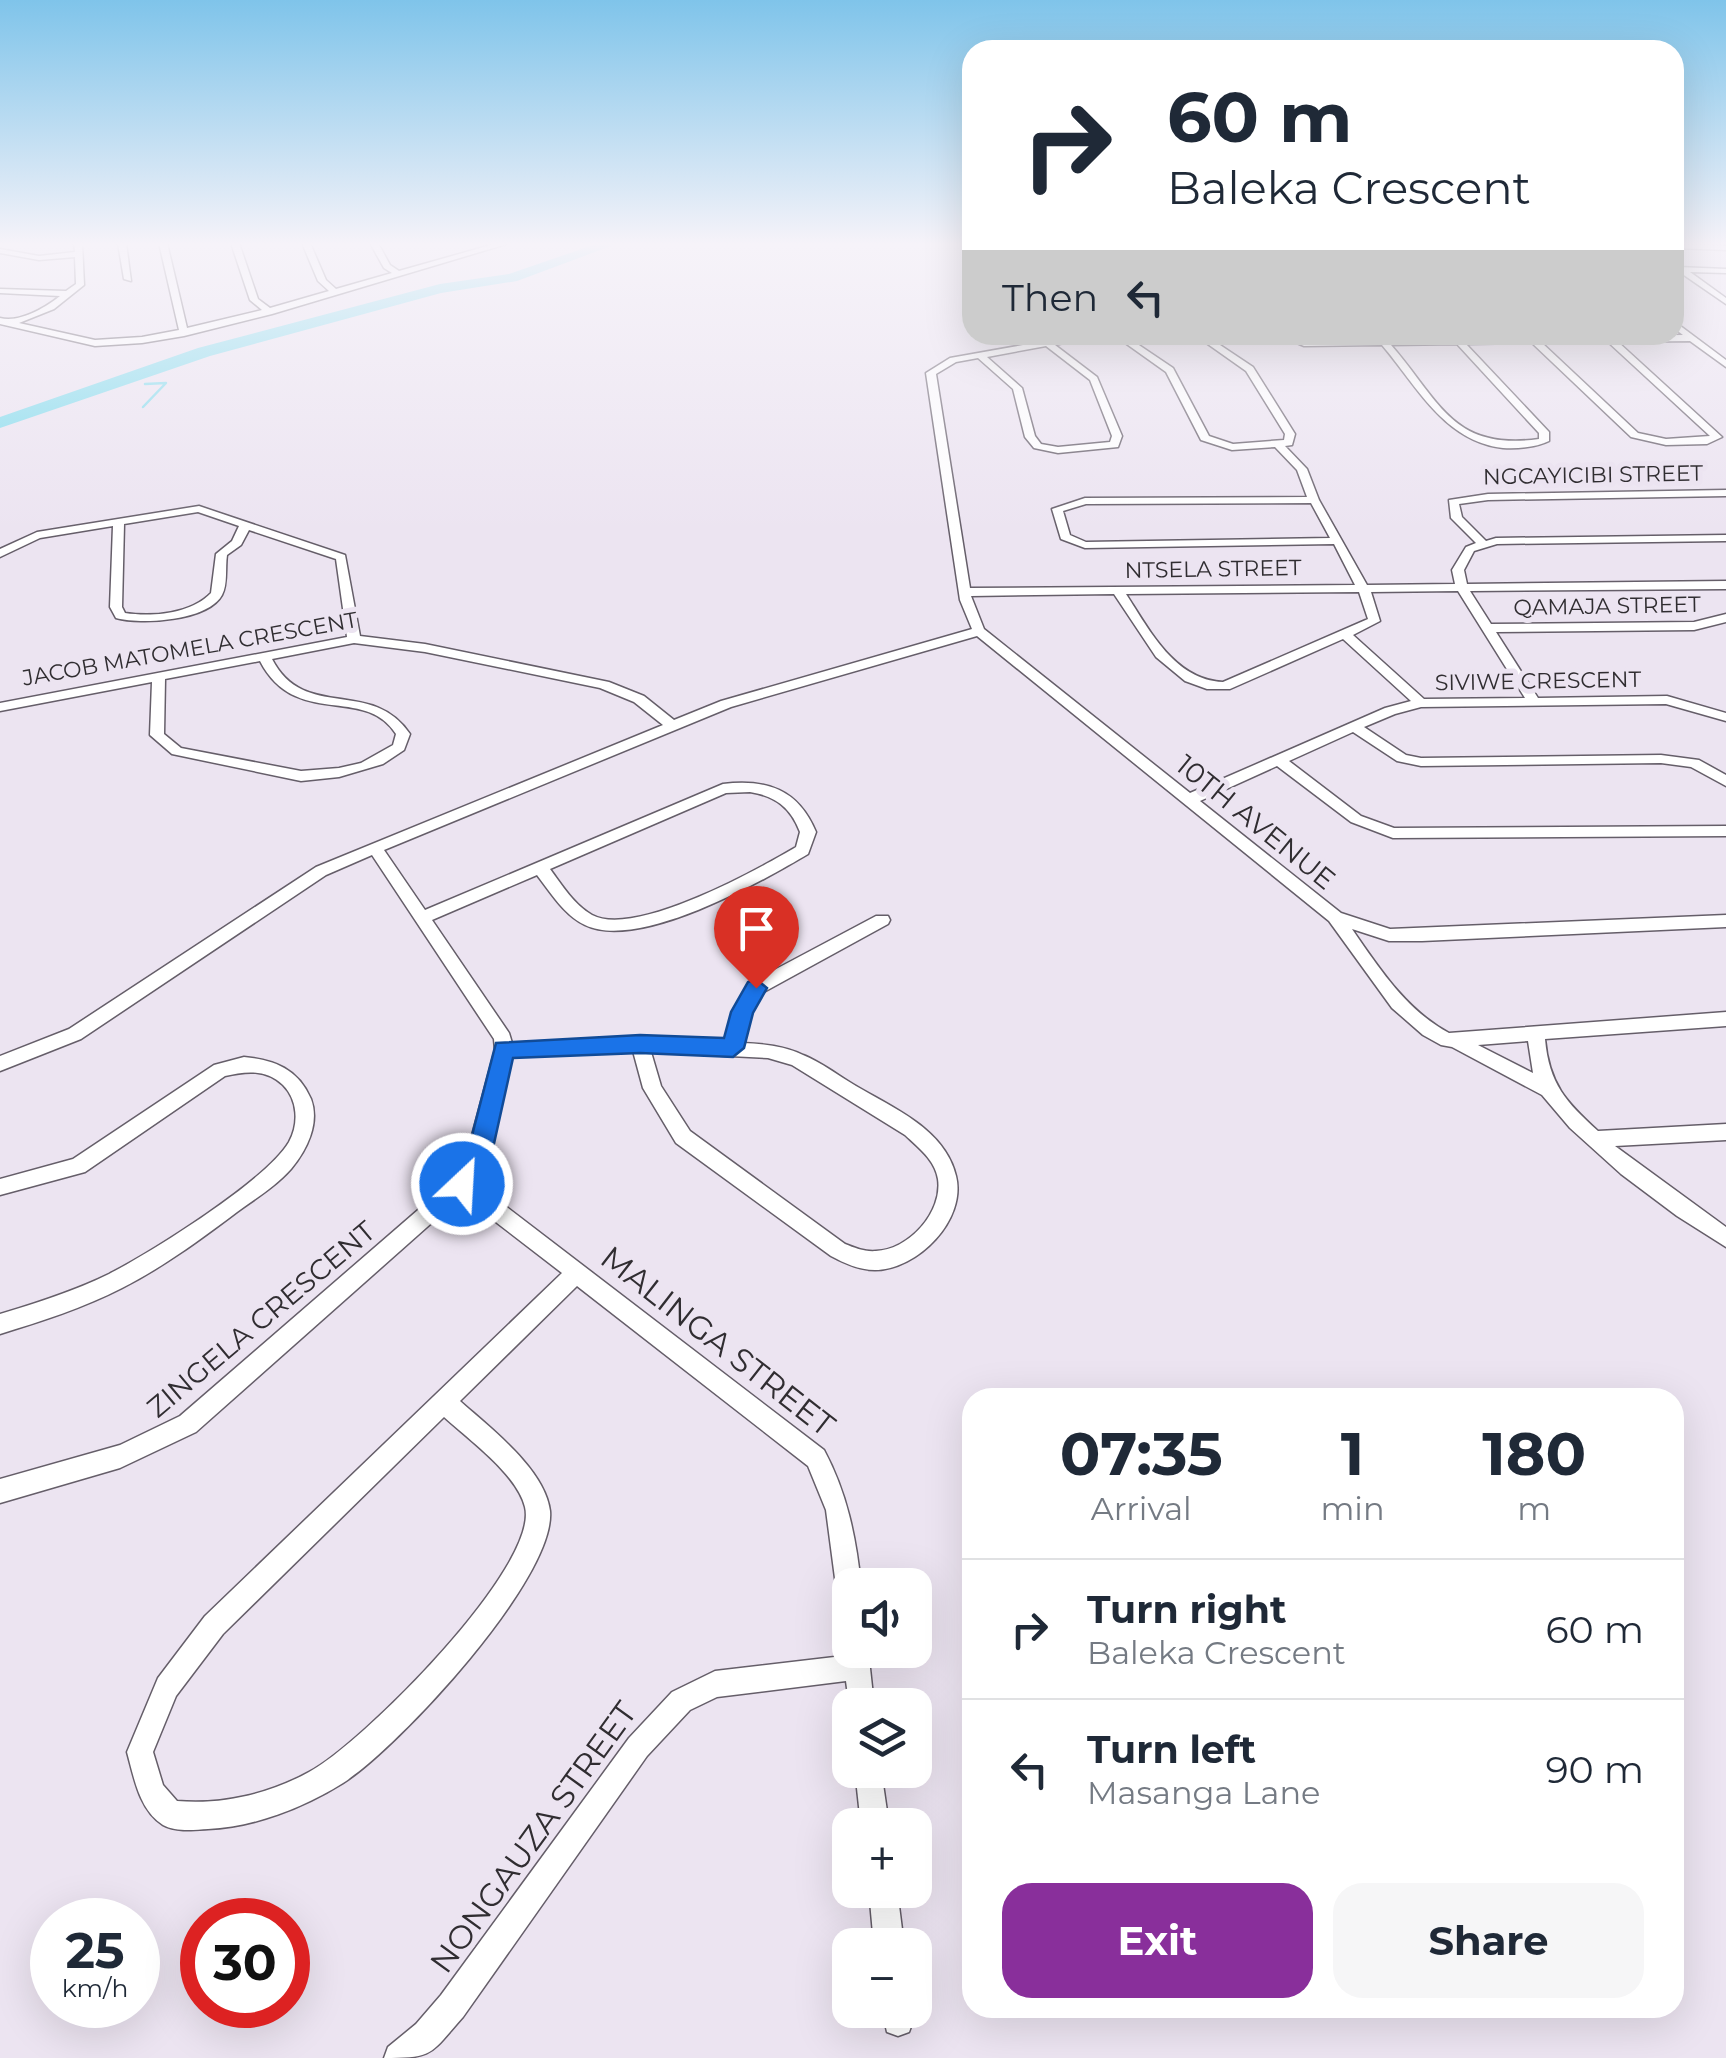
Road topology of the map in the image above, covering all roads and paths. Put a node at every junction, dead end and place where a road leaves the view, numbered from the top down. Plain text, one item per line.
1 (85, 339) edge
2 (136, 339) edge
3 (1693, 339) edge
4 (1041, 345) edge
5 (1048, 345) edge
6 (1133, 345) edge
7 (1214, 345) edge
8 (1387, 345) edge
9 (1463, 345) edge
10 (1540, 345) edge
11 (1617, 345) edge
12 (980, 355) junction
13 (1726, 364) edge
14 (1279, 446) junction
15 (1726, 492) edge
16 (1314, 500) junction
17 (119, 521) junction
18 (246, 524) junction
19 (1726, 538) edge
20 (1338, 542) junction
21 (1482, 542) junction
22 (0, 554) edge
23 (1726, 585) edge
24 (1461, 586) junction
25 (1361, 587) junction
26 (1118, 590) junction
27 (966, 592) junction
28 (1726, 618) edge
29 (1487, 628) junction
30 (979, 631) junction
31 (1346, 636) junction
32 (354, 639) junction
33 (264, 655) junction
34 (159, 676) junction
35 (1533, 700) junction
36 (1421, 703) junction
37 (0, 707) edge
38 (1726, 717) edge
39 (672, 725) junction
40 (1354, 728) junction
41 (1281, 762) junction
42 (1726, 781) edge
43 (1188, 800) junction
44 (1726, 830) edge
45 (375, 848) junction
46 (540, 868) junction
47 (424, 917) junction
48 (1335, 917) junction
49 (882, 920) dead end
50 (1726, 922) edge
51 (1726, 1019) edge
52 (1536, 1033) junction
53 (1454, 1040) junction
54 (640, 1044) junction
55 (733, 1048) junction
56 (504, 1050) junction
57 (0, 1064) edge
58 (1548, 1089) junction
59 (1726, 1132) edge
60 (1596, 1139) junction
61 (462, 1184) junction
62 (0, 1187) edge
63 (1726, 1238) edge
64 (576, 1273) junction
65 (0, 1324) edge
66 (445, 1403) junction
67 (0, 1490) edge
68 (847, 1568) edge
69 (832, 1663) edge
70 (399, 2058) edge

1 - 2 street
3 - 13 street
4 - 12 street
5 - 12 street
6 - 14 street
7 - 14 street
8 - 9 street
10 - 11 street
12 - 27 street
14 - 16 street
15 - 21 street, NGCAYICIBI STREET
16 - 20 street
16 - 20 street
17 - 18 street
17 - 18 street
17 - 22 street
18 - 32 street
19 - 21 street
20 - 25 street
21 - 24 street
23 - 24 street, NTSELA STREET
24 - 25 street, NTSELA STREET
24 - 29 street
25 - 26 street, NTSELA STREET
25 - 31 street
26 - 27 street, NTSELA STREET
26 - 31 street
27 - 30 street
28 - 29 street, QAMAJA STREET
29 - 35 street
30 - 39 street
30 - 43 street, 10TH AVENUE
31 - 36 street
32 - 33 street, JACOB MATOMELA CRESCENT
32 - 39 street, JACOB MATOMELA CRESCENT
33 - 34 street, JACOB MATOMELA CRESCENT
33 - 34 street
34 - 37 street, JACOB MATOMELA CRESCENT
35 - 36 street, SIVIWE CRESCENT
35 - 38 street, SIVIWE CRESCENT
36 - 40 street, SIVIWE CRESCENT
39 - 45 street
40 - 41 street, SIVIWE CRESCENT
40 - 42 street
41 - 43 street, SIVIWE CRESCENT
41 - 44 street
43 - 48 street, 10TH AVENUE
45 - 47 street
45 - 57 street
46 - 46 street
46 - 47 street
47 - 56 street
48 - 50 street, 10TH AVENUE
48 - 53 street
49 - 55 street
51 - 52 street
52 - 53 street
52 - 58 street
53 - 58 street
54 - 55 street
54 - 55 street
54 - 56 street
56 - 61 street, ZINGELA CRESCENT
58 - 60 street
59 - 60 street
60 - 63 street
61 - 64 street, MALINGA STREET
61 - 67 street, ZINGELA CRESCENT
62 - 65 street
64 - 66 street
64 - 68 street, MALINGA STREET
66 - 66 street
69 - 70 street, NONGAUZA STREET

